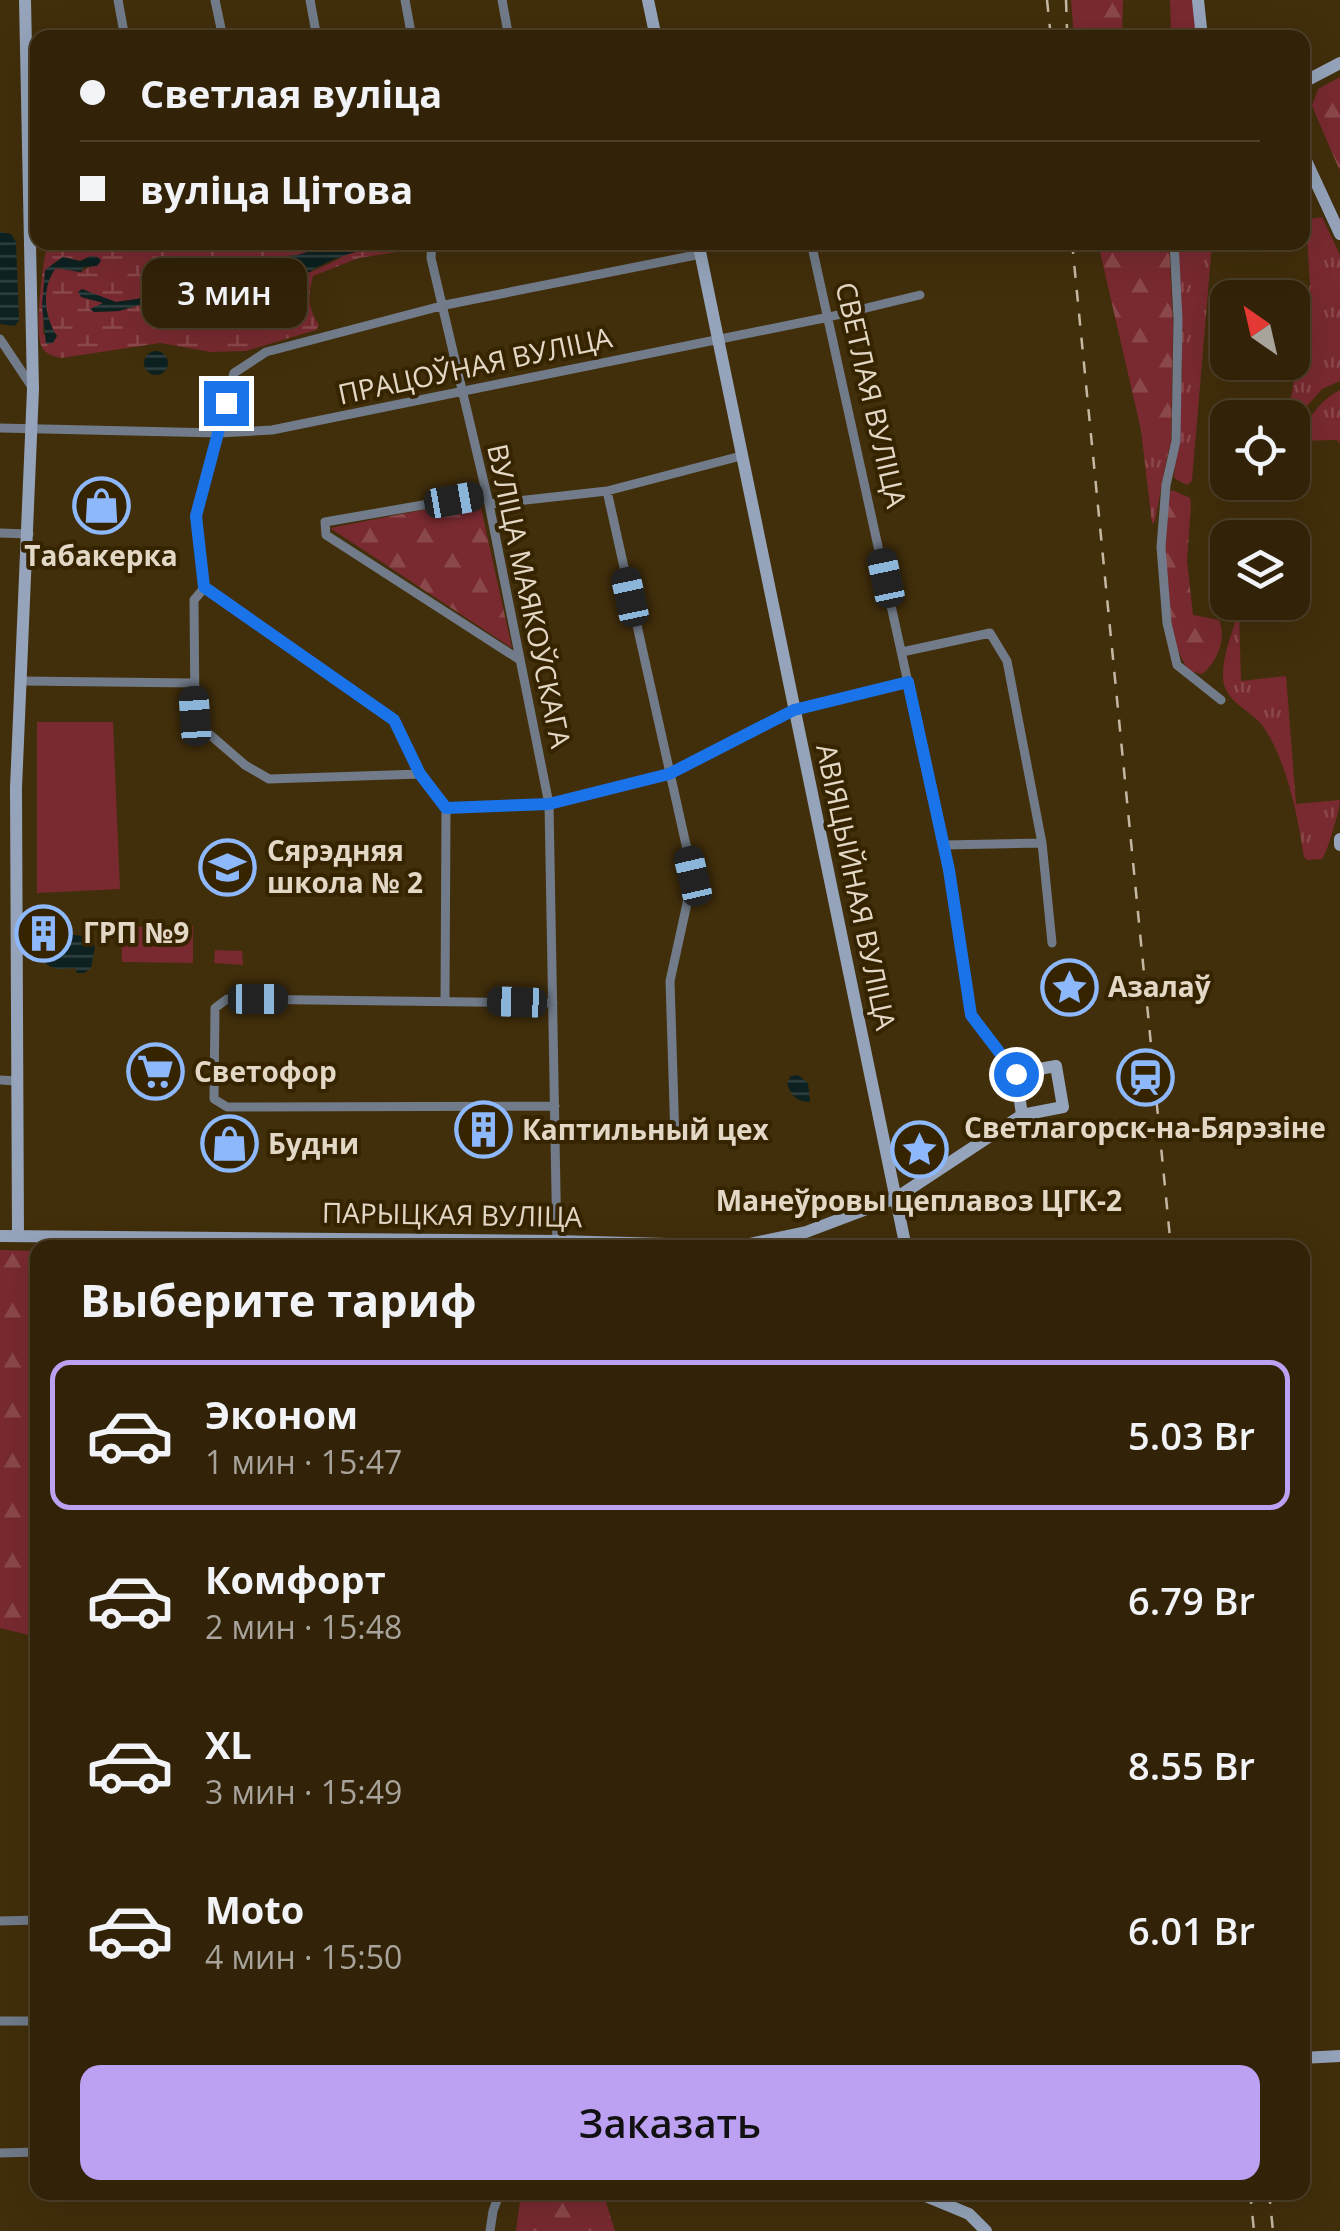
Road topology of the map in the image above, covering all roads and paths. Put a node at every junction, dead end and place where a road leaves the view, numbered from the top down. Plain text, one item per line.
1 (24, 0) edge
2 (118, 0) edge
3 (215, 0) edge
4 (310, 0) edge
5 (405, 0) edge
6 (502, 0) edge
7 (648, 0) edge
8 (1198, 0) edge
9 (124, 30) edge
10 (221, 30) edge
11 (316, 30) edge
12 (411, 30) edge
13 (508, 30) edge
14 (654, 30) edge
15 (1201, 30) edge
16 (1340, 64) edge
17 (1310, 79) edge
18 (1310, 169) edge
19 (1340, 234) edge
20 (432, 250) edge
21 (691, 250) edge
22 (700, 250) edge
23 (813, 250) edge
24 (1174, 250) edge
25 (920, 295) dead end
26 (444, 305) junction
27 (829, 317) junction
28 (0, 339) edge
29 (718, 339) junction
30 (33, 388) junction
31 (462, 392) junction
32 (0, 428) edge
33 (33, 429) junction
34 (218, 433) junction
35 (741, 456) junction
36 (607, 491) junction
37 (488, 499) junction
38 (0, 533) edge
39 (29, 534) junction
40 (204, 587) junction
41 (902, 652) junction
42 (520, 660) junction
43 (22, 681) junction
44 (908, 682) junction
45 (193, 683) junction
46 (1221, 700) dead end
47 (794, 710) junction
48 (420, 774) junction
49 (669, 774) junction
50 (16, 788) junction
51 (0, 789) edge
52 (549, 804) junction
53 (446, 808) junction
54 (1042, 843) junction
55 (944, 845) junction
56 (1052, 943) dead end
57 (445, 1000) junction
58 (554, 1003) junction
59 (1016, 1074) junction
60 (0, 1080) edge
61 (17, 1080) junction
62 (555, 1106) junction
63 (1022, 1115) junction
64 (675, 1139) dead end
65 (896, 1198) junction
66 (0, 1236) edge
67 (18, 1236) junction
68 (288, 1240) edge
69 (557, 1240) edge
70 (768, 1240) edge
71 (904, 1240) edge
72 (30, 1920) edge
73 (0, 1921) edge
74 (0, 2021) edge
75 (30, 2021) edge
76 (1340, 2056) edge
77 (1310, 2058) edge
78 (30, 2152) edge
79 (0, 2153) edge
80 (498, 2200) edge
81 (936, 2200) edge
82 (490, 2231) edge
83 (986, 2231) edge

1 - 30 street
2 - 9 street
3 - 10 street
4 - 11 street
5 - 12 street
6 - 13 street
7 - 14 street
8 - 15 street
16 - 17 street
18 - 19 street
20 - 26 street, ВУЛІЦА МАЯКОЎСКАГА
21 - 26 street
22 - 29 street, АВІЯЦЫЙНАЯ ВУЛІЦА
23 - 27 street, СВЕТЛАЯ ВУЛІЦА
24 - 46 street
25 - 27 street, ПРАЦОЎНАЯ ВУЛІЦА
26 - 31 street, ВУЛІЦА МАЯКОЎСКАГА
26 - 34 street
27 - 29 street, ПРАЦОЎНАЯ ВУЛІЦА
27 - 41 street, СВЕТЛАЯ ВУЛІЦА
28 - 30 street
29 - 31 street, ПРАЦОЎНАЯ ВУЛІЦА
29 - 35 street, АВІЯЦЫЙНАЯ ВУЛІЦА
30 - 33 street
31 - 34 street, ПРАЦОЎНАЯ ВУЛІЦА
31 - 37 street, ВУЛІЦА МАЯКОЎСКАГА
32 - 33 street, ПРАЦОЎНАЯ ВУЛІЦА
33 - 34 street, ПРАЦОЎНАЯ ВУЛІЦА
33 - 39 street
34 - 40 street
35 - 36 street
35 - 47 street, АВІЯЦЫЙНАЯ ВУЛІЦА
36 - 37 street
36 - 49 street
37 - 42 street, ВУЛІЦА МАЯКОЎСКАГА
37 - 42 street
38 - 39 street
39 - 43 street
40 - 45 street
40 - 48 street
41 - 44 street, СВЕТЛАЯ ВУЛІЦА
41 - 54 street
42 - 52 street, ВУЛІЦА МАЯКОЎСКАГА
43 - 45 street
43 - 50 street
44 - 47 street
44 - 55 street, СВЕТЛАЯ ВУЛІЦА
45 - 48 street
47 - 49 street
47 - 65 street, АВІЯЦЫЙНАЯ ВУЛІЦА
48 - 53 street
49 - 52 street
49 - 64 street
50 - 51 street
50 - 61 street
52 - 53 street
52 - 58 street, ВУЛІЦА МАЯКОЎСКАГА
53 - 57 street
54 - 55 street
54 - 56 street
55 - 59 street, СВЕТЛАЯ ВУЛІЦА
57 - 58 street
57 - 62 street
58 - 62 street, ВУЛІЦА МАЯКОЎСКАГА
59 - 63 street, СВЕТЛАЯ ВУЛІЦА
59 - 63 street, ПАРЫЦКАЯ ВУЛІЦА
60 - 61 street
61 - 67 street
62 - 69 street, ВУЛІЦА МАЯКОЎСКАГА
63 - 65 street, ПАРЫЦКАЯ ВУЛІЦА
65 - 70 street, ПАРЫЦКАЯ ВУЛІЦА
65 - 71 street, АВІЯЦЫЙНАЯ ВУЛІЦА
66 - 67 street, ПАРЫЦКАЯ ВУЛІЦА
67 - 68 street, ПАРЫЦКАЯ ВУЛІЦА
72 - 73 street
74 - 75 street
76 - 77 street
78 - 79 street
80 - 82 street
81 - 83 street

